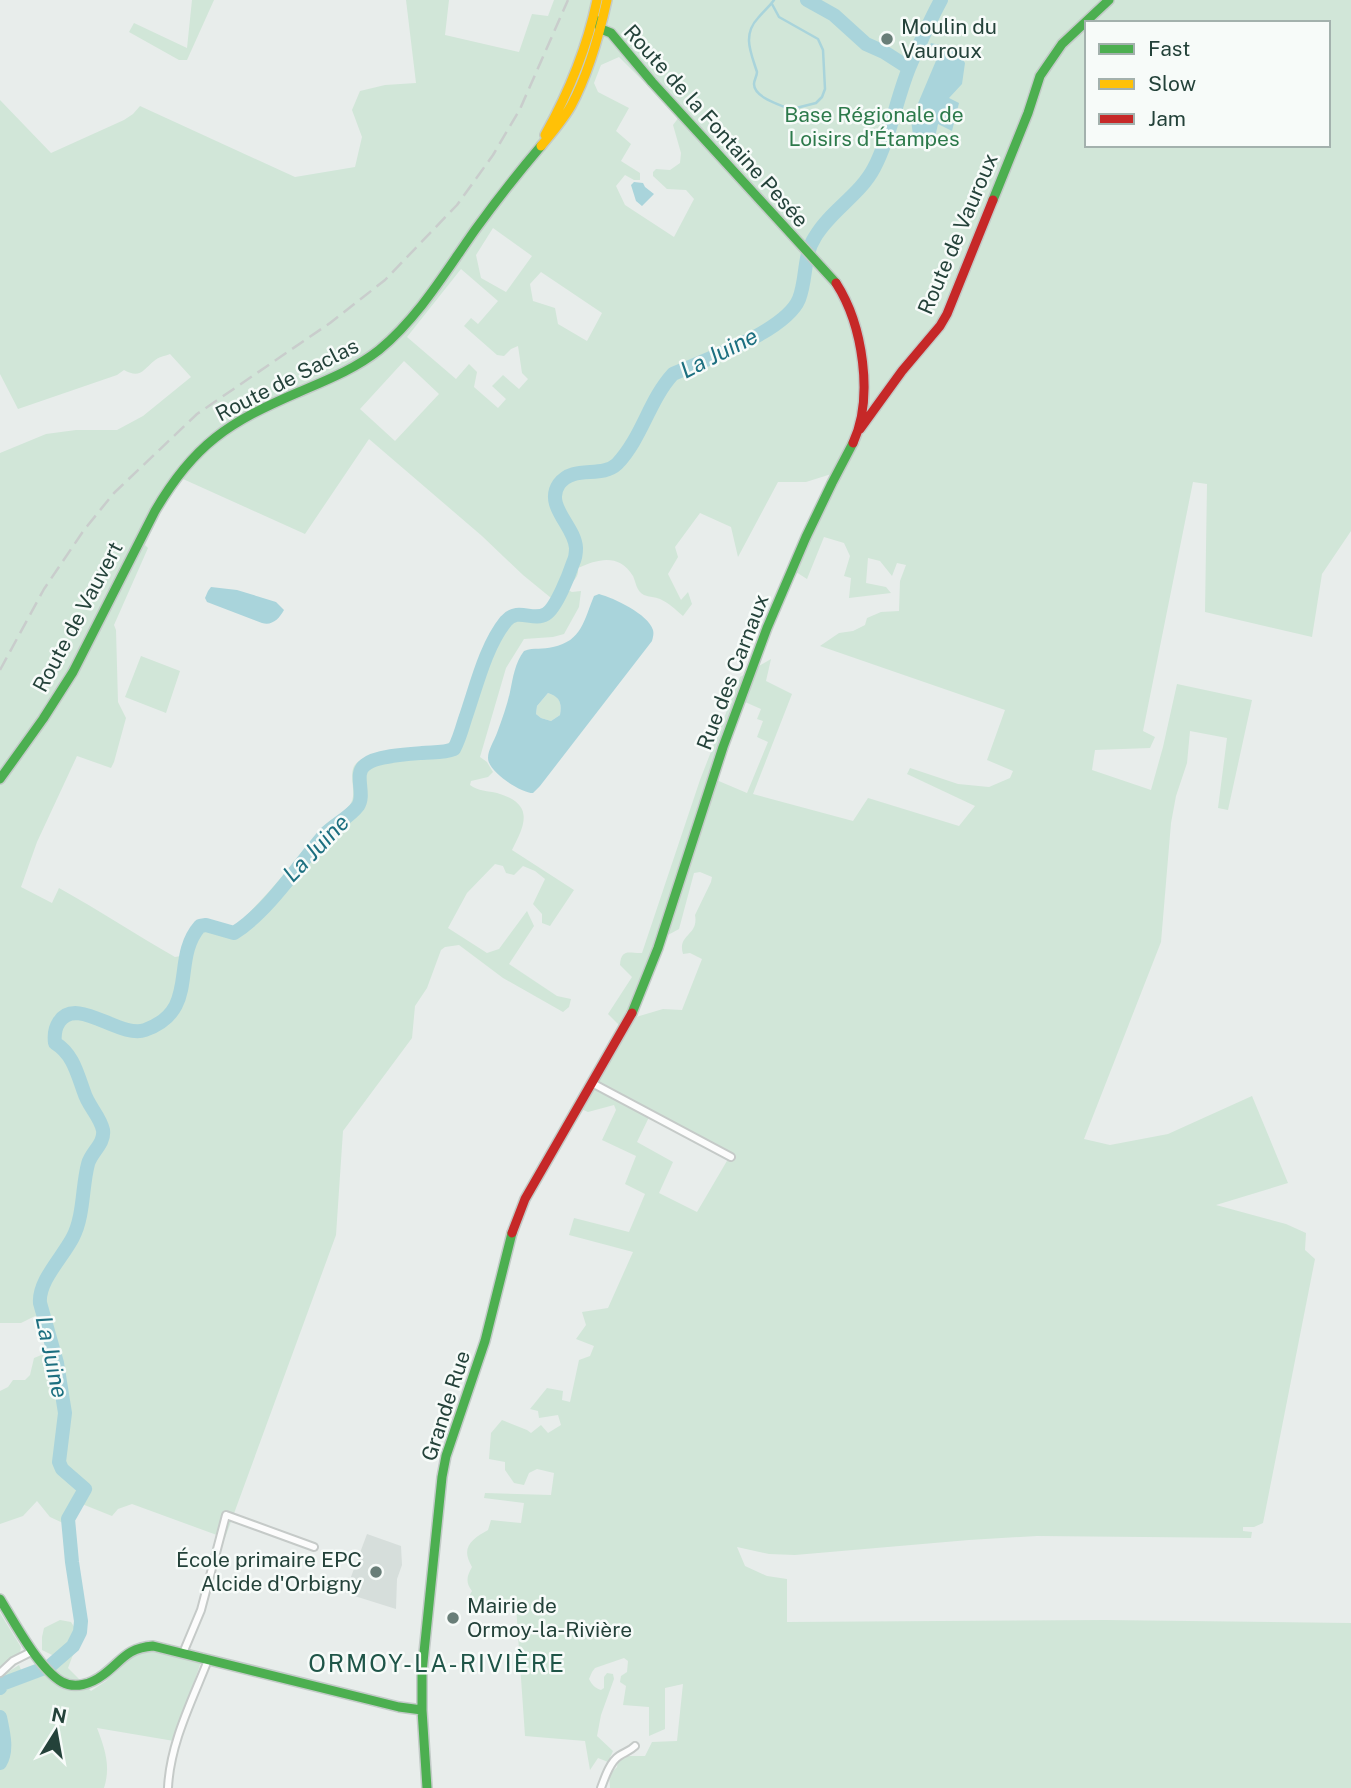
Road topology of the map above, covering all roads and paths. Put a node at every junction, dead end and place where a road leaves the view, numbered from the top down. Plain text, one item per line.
1 (597, 0) edge
2 (607, 0) edge
3 (1109, 0) edge
4 (594, 18) junction
5 (601, 29) junction
6 (533, 155) junction
7 (817, 263) joint
8 (859, 430) junction
9 (139, 541) joint
10 (0, 779) edge
11 (592, 1083) junction
12 (583, 1097) joint
13 (731, 1157) dead end
14 (314, 1547) dead end
15 (0, 1599) edge
16 (33, 1651) junction
17 (183, 1653) junction
18 (208, 1660) junction
19 (0, 1673) edge
20 (422, 1710) junction
21 (635, 1746) dead end
22 (168, 1788) edge
23 (427, 1788) edge
24 (601, 1788) edge

1 - 4 street, Route de Saclas
2 - 5 street, Route de Saclas
3 - 8 street, Route de Vauroux
4 - 5 street, Route de la Fontaine Pesée
4 - 6 street, Route de Saclas
5 - 6 street, Route de Saclas
5 - 7 street, Route de la Fontaine Pesée
6 - 9 street, Route de Saclas
7 - 8 street, Rue des Carnaux
8 - 11 street, Rue des Carnaux
9 - 10 street, Route de Vauvert
11 - 12 street, Rue des Carnaux
11 - 13 street
12 - 20 street, Grande Rue
14 - 17 street
15 - 16 street
16 - 17 street
16 - 19 street
17 - 18 street
18 - 20 street
18 - 22 street
20 - 23 street, Grande Rue
21 - 24 street

